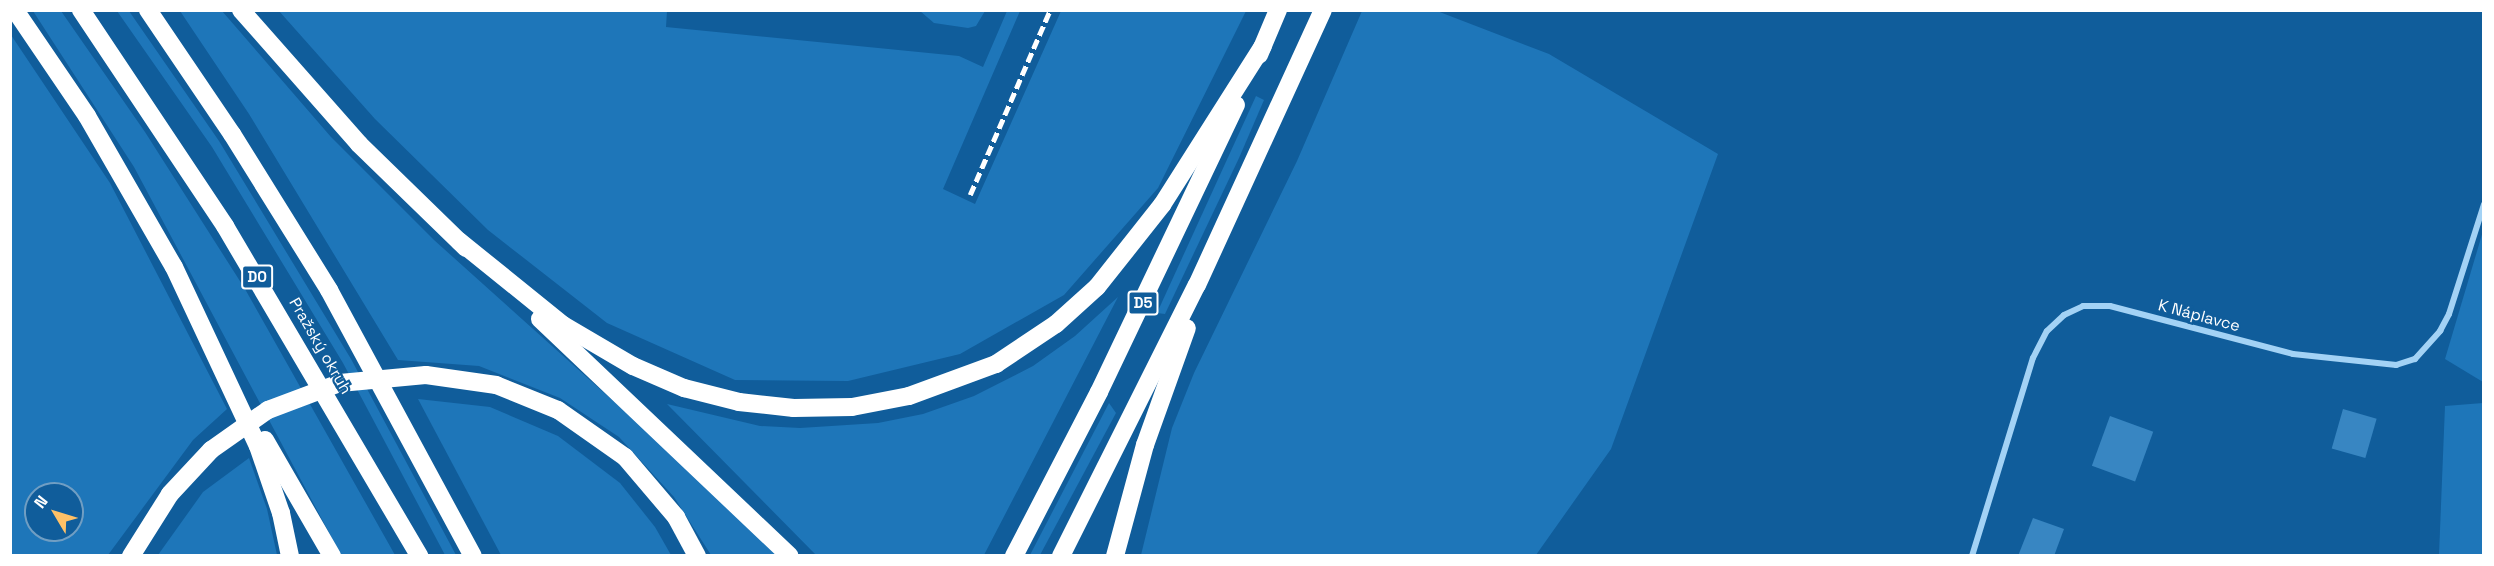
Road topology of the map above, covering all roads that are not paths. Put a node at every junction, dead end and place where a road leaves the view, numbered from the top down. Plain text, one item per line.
1 (15, 10) edge
2 (81, 10) edge
3 (148, 10) edge
4 (240, 10) edge
5 (1278, 10) edge
6 (1323, 10) edge
7 (1263, 46) junction
8 (2484, 204) edge
9 (1224, 228) junction
10 (459, 241) junction
11 (228, 376) junction
12 (131, 555) edge
13 (290, 555) edge
14 (332, 555) edge
15 (418, 555) edge
16 (473, 555) edge
17 (697, 555) edge
18 (790, 555) edge
19 (1014, 555) edge
20 (1061, 555) edge
21 (1115, 555) edge
22 (1972, 555) edge

1 - 11 highway
2 - 15 highway, Pražský okruh / D0
3 - 16 highway
4 - 10 highway
5 - 7 highway, D5
6 - 9 highway, D5
7 - 10 highway
7 - 19 highway, D5
8 - 22 street, K Náplavce
9 - 20 highway, D5
9 - 21 highway
10 - 18 highway
11 - 13 highway
11 - 14 highway
12 - 17 highway, bridge

